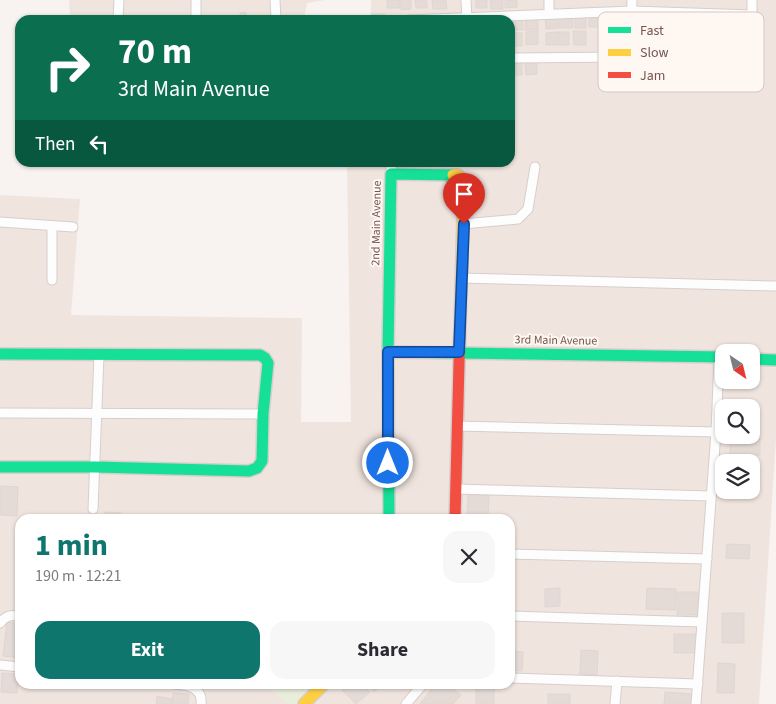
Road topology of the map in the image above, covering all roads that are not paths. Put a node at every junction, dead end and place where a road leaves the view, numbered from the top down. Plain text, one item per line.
1 (119, 0) edge
2 (196, 0) edge
3 (275, 0) edge
4 (466, 0) edge
5 (549, 0) edge
6 (632, 0) edge
7 (632, 12) edge
8 (598, 13) edge
9 (549, 14) junction
10 (118, 15) edge
11 (196, 15) edge
12 (276, 15) edge
13 (467, 15) edge
14 (515, 16) edge
15 (598, 57) edge
16 (515, 58) edge
17 (534, 166) dead end
18 (391, 168) edge
19 (0, 222) edge
20 (464, 224) junction
21 (52, 226) junction
22 (73, 227) dead end
23 (461, 278) junction
24 (52, 280) dead end
25 (776, 286) edge
26 (388, 352) junction
27 (459, 352) junction
28 (0, 354) edge
29 (99, 355) junction
30 (715, 357) edge
31 (760, 359) edge
32 (776, 360) edge
33 (0, 413) edge
34 (96, 413) junction
35 (263, 414) junction
36 (457, 426) junction
37 (715, 432) edge
38 (715, 444) edge
39 (0, 467) edge
40 (95, 467) junction
41 (455, 488) junction
42 (711, 496) junction
43 (93, 509) dead end
44 (389, 514) edge
45 (455, 514) edge
46 (515, 554) edge
47 (707, 559) junction
48 (15, 615) edge
49 (515, 616) edge
50 (702, 622) junction
51 (0, 623) edge
52 (0, 665) edge
53 (15, 666) edge
54 (515, 678) edge
55 (617, 681) junction
56 (698, 684) junction
57 (195, 689) edge
58 (319, 689) edge
59 (418, 689) edge
60 (201, 704) edge
61 (304, 704) edge
62 (406, 704) edge
63 (616, 704) edge
64 (696, 704) edge

1 - 10 street
2 - 11 street
3 - 12 street
4 - 13 street
5 - 9 street
6 - 7 street
8 - 9 street
9 - 14 street
15 - 16 street
17 - 20 street
18 - 20 street, 2nd Main Avenue
18 - 26 street, 2nd Main Avenue
19 - 21 street
20 - 23 street, 2nd Main Avenue
21 - 22 street
21 - 24 street
23 - 25 street
23 - 27 street, 2nd Main Avenue
26 - 27 street, 3rd Main Avenue
26 - 44 street, 2nd Main Avenue
27 - 30 street, 3rd Main Avenue
27 - 36 street, 2nd Main Avenue
28 - 29 street
29 - 34 street
29 - 35 street
31 - 32 street
33 - 34 street
34 - 35 street
34 - 40 street
35 - 40 street
36 - 37 street
36 - 41 street, 2nd Main Avenue
38 - 42 street
39 - 40 street
40 - 43 street
41 - 42 street
41 - 45 street, 2nd Main Avenue
42 - 47 street
46 - 47 street
47 - 50 street
48 - 51 street
49 - 50 street
50 - 56 street
52 - 53 street
54 - 55 street
55 - 56 street
55 - 63 street
56 - 64 street
57 - 60 street
58 - 61 street
59 - 62 street

